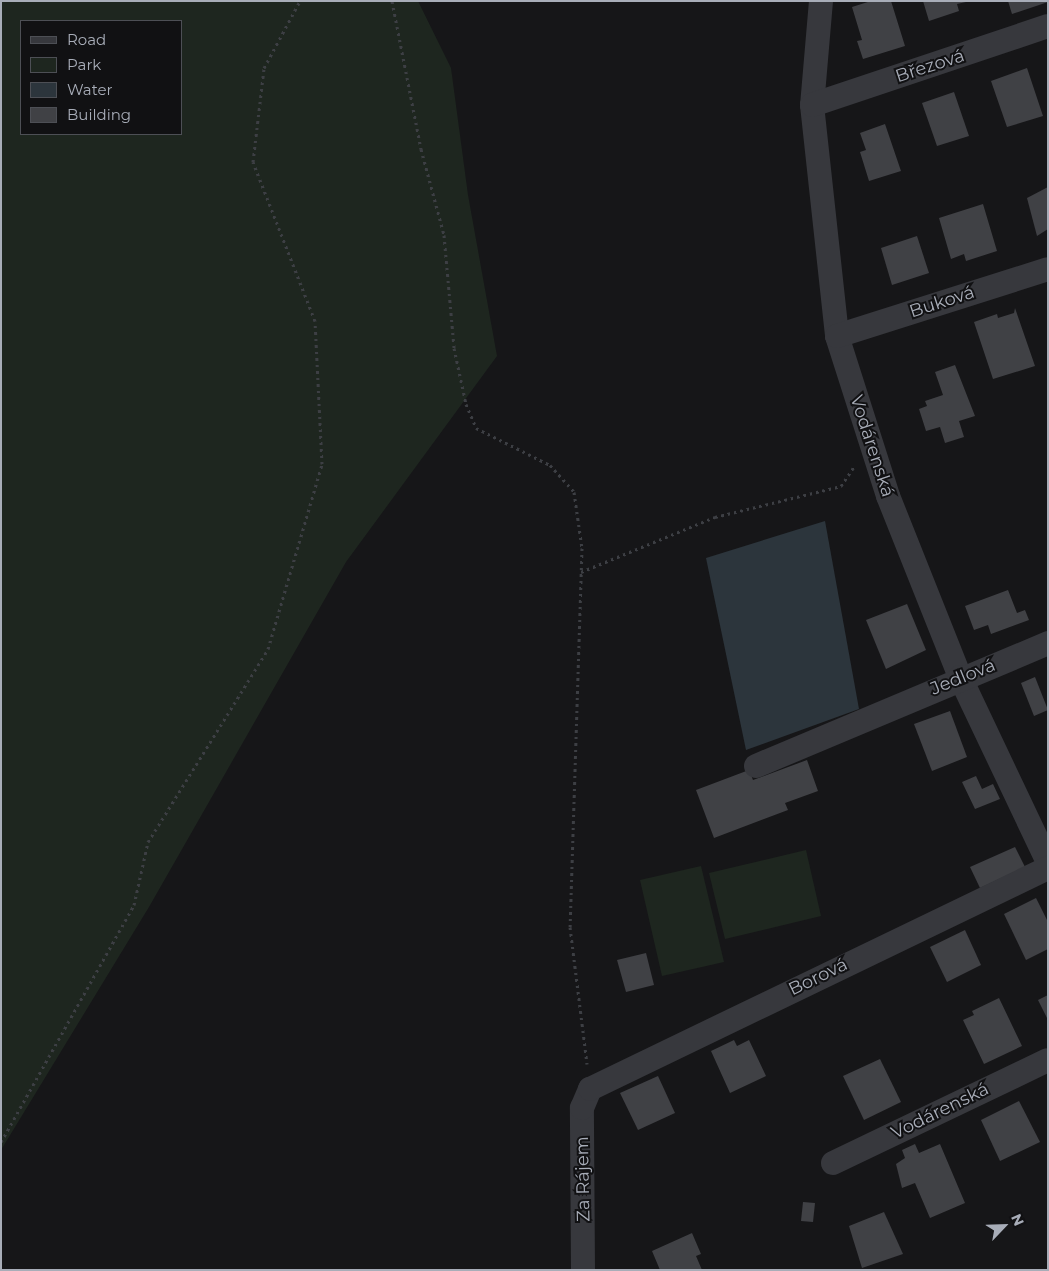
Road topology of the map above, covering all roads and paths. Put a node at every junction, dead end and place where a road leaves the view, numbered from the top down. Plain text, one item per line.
1 (300, 1) edge
2 (392, 1) edge
3 (822, 1) edge
4 (1048, 26) edge
5 (812, 105) junction
6 (1048, 269) edge
7 (837, 336) junction
8 (871, 442) junction
9 (581, 572) junction
10 (1048, 643) edge
11 (960, 678) junction
12 (756, 766) dead end
13 (1048, 862) edge
14 (1048, 868) edge
15 (1048, 1060) edge
16 (590, 1089) junction
17 (1, 1142) edge
18 (833, 1163) dead end
19 (583, 1270) edge

1 - 17 path
2 - 9 path
3 - 5 street, Vodárenská
4 - 5 street, Březová
5 - 7 street, Vodárenská
6 - 7 street, Buková
7 - 8 street, Vodárenská
8 - 9 path
8 - 11 street, Vodárenská
9 - 16 path
10 - 11 street, Jedlová
11 - 12 street, Jedlová
11 - 13 street, Vodárenská
14 - 16 street, Borová
15 - 18 street, Vodárenská
16 - 19 street, Za Rájem

